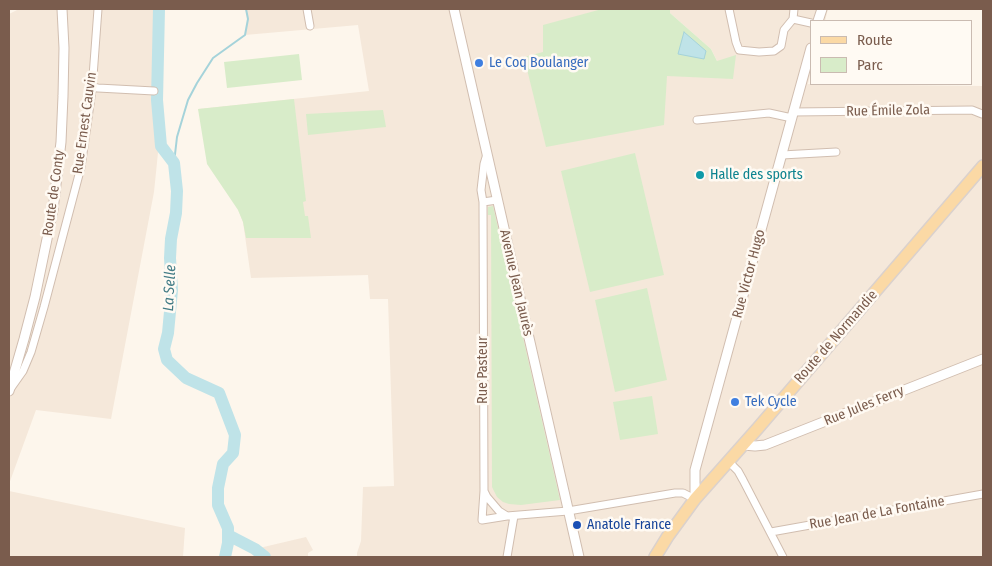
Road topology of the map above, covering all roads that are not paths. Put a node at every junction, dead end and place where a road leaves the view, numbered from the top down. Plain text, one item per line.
1 (62, 9) edge
2 (98, 9) edge
3 (307, 9) edge
4 (454, 9) edge
5 (729, 9) edge
6 (794, 9) edge
7 (793, 18) junction
8 (810, 23) edge
9 (310, 26) dead end
10 (810, 52) edge
11 (92, 87) junction
12 (154, 91) dead end
13 (982, 114) edge
14 (792, 115) junction
15 (697, 120) dead end
16 (836, 152) dead end
17 (487, 154) junction
18 (782, 156) junction
19 (983, 166) edge
20 (497, 200) junction
21 (483, 202) junction
22 (983, 358) edge
23 (18, 374) junction
24 (9, 391) edge
25 (743, 445) junction
26 (728, 461) junction
27 (484, 491) junction
28 (983, 494) edge
29 (695, 500) junction
30 (568, 511) junction
31 (510, 516) junction
32 (771, 532) junction
33 (507, 557) edge
34 (579, 557) edge
35 (655, 557) edge
36 (783, 557) edge

1 - 23 street, Route de Conty
2 - 11 street, Rue Ernest Cauvin
3 - 9 street
4 - 17 street, Avenue Jean Jaurès
5 - 7 street
6 - 7 street
7 - 8 street
10 - 14 street, Rue Victor Hugo
11 - 12 street
11 - 23 street, Rue Ernest Cauvin
13 - 14 street, Rue Émile Zola
14 - 15 street, Rue Émile Zola
14 - 18 street, Rue Victor Hugo
16 - 18 street
17 - 20 street, Avenue Jean Jaurès
17 - 21 street, Rue Pasteur
18 - 29 street, Rue Victor Hugo
19 - 25 main road, Route de Normandie
20 - 21 street
20 - 30 street, Avenue Jean Jaurès
21 - 27 street, Rue Pasteur
22 - 25 street, Rue Jules Ferry
23 - 24 street, Route de Conty
25 - 26 main road, Route de Normandie
26 - 29 main road, Route de Normandie
26 - 32 street
27 - 31 street
27 - 31 street, Rue Pasteur
28 - 32 street, Rue Jean de La Fontaine
29 - 30 street
29 - 35 main road, Route de Normandie
30 - 31 street
30 - 34 street, Avenue Jean Jaurès
31 - 33 street
32 - 36 street

